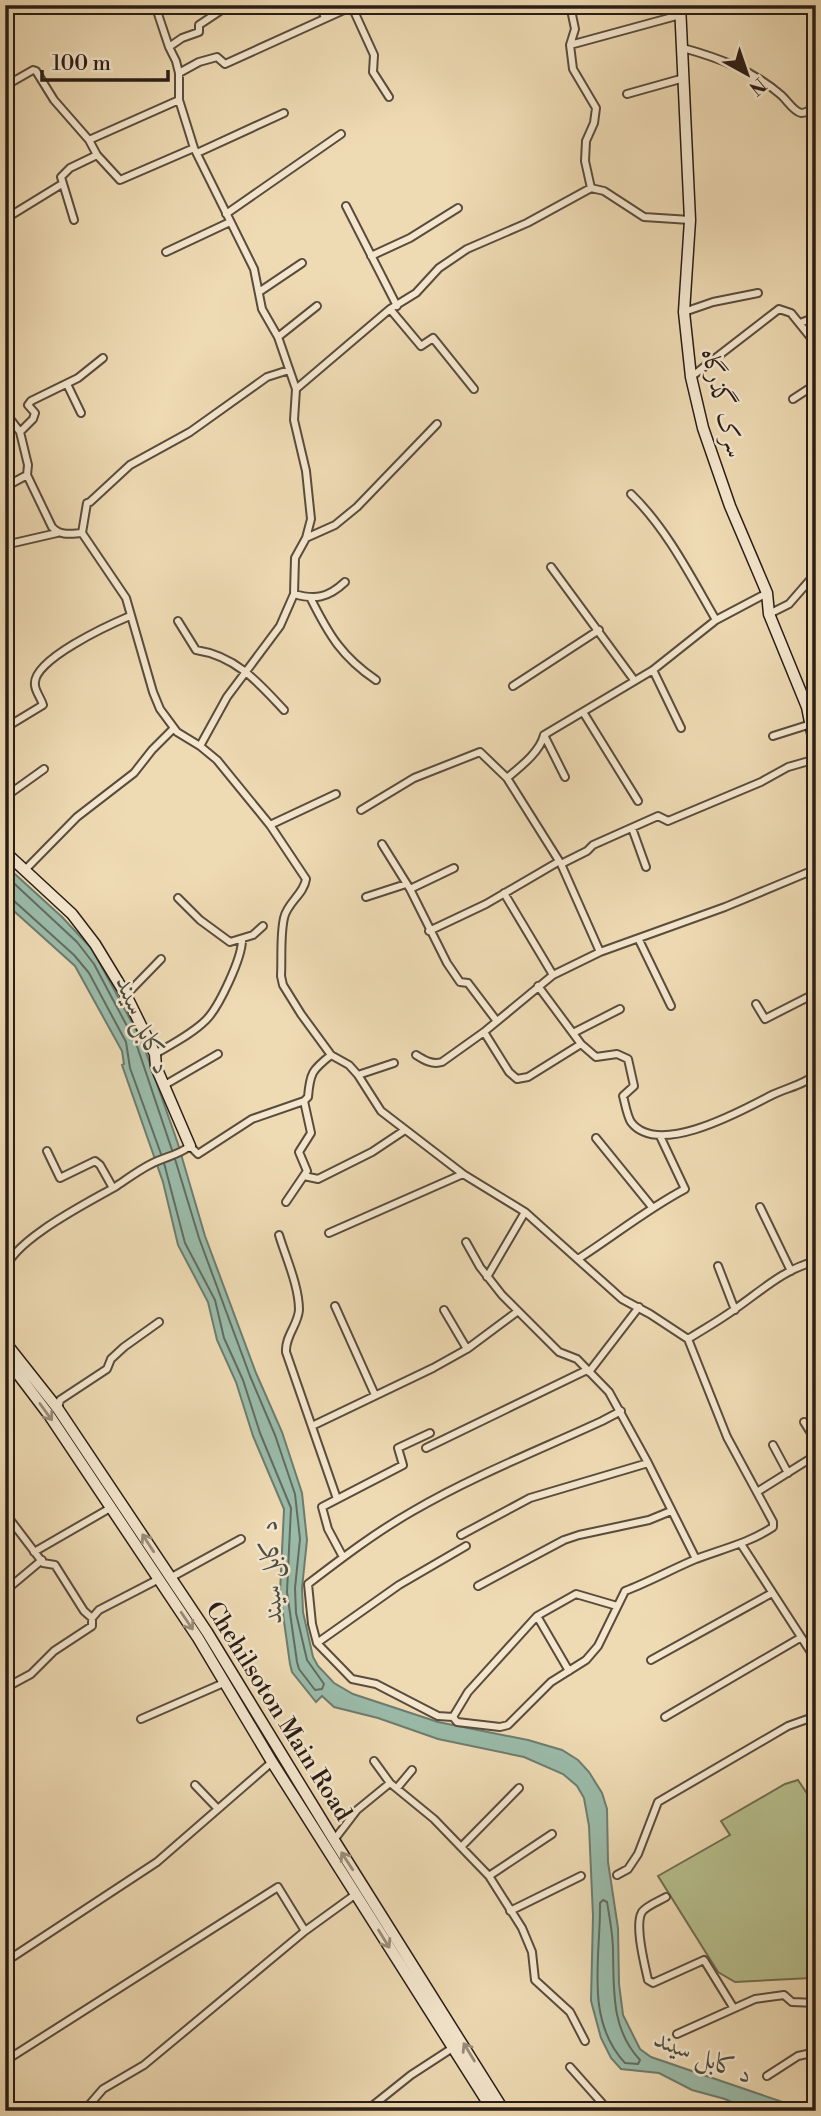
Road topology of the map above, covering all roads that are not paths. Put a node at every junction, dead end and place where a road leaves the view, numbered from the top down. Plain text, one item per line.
1 (155, 5) edge
2 (229, 5) edge
3 (320, 5) edge
4 (570, 5) edge
5 (353, 7) edge
6 (680, 10) edge
7 (325, 18) junction
8 (570, 46) junction
9 (169, 47) junction
10 (683, 48) junction
11 (179, 73) junction
12 (684, 78) junction
13 (5, 86) edge
14 (627, 94) dead end
15 (389, 97) dead end
16 (179, 100) junction
17 (816, 106) edge
18 (284, 113) dead end
19 (341, 134) dead end
20 (89, 140) junction
21 (196, 150) junction
22 (97, 155) junction
23 (62, 184) junction
24 (591, 188) junction
25 (346, 206) dead end
26 (458, 208) dead end
27 (226, 214) junction
28 (5, 219) edge
29 (74, 220) dead end
30 (690, 220) junction
31 (230, 222) junction
32 (166, 252) dead end
33 (371, 256) junction
34 (302, 263) dead end
35 (258, 292) junction
36 (758, 293) dead end
37 (317, 306) dead end
38 (393, 308) junction
39 (684, 312) junction
40 (816, 317) edge
41 (800, 323) junction
42 (278, 337) junction
43 (816, 344) edge
44 (103, 358) dead end
45 (289, 370) junction
46 (691, 377) junction
47 (67, 384) junction
48 (816, 384) edge
49 (296, 389) junction
50 (474, 389) dead end
51 (793, 399) dead end
52 (5, 412) edge
53 (81, 413) dead end
54 (11, 419) junction
55 (437, 424) dead end
56 (5, 426) edge
57 (20, 432) junction
58 (27, 475) junction
59 (5, 487) edge
60 (631, 494) dead end
61 (57, 533) junction
62 (82, 533) junction
63 (306, 538) junction
64 (5, 545) edge
65 (551, 567) dead end
66 (816, 573) edge
67 (345, 582) dead end
68 (767, 593) junction
69 (294, 594) junction
70 (311, 599) junction
71 (769, 614) junction
72 (130, 616) junction
73 (716, 620) junction
74 (178, 621) dead end
75 (599, 630) junction
76 (653, 670) junction
77 (247, 671) junction
78 (376, 680) dead end
79 (634, 680) junction
80 (513, 687) dead end
81 (811, 706) edge
82 (284, 710) dead end
83 (583, 712) junction
84 (811, 724) junction
85 (5, 728) edge
86 (174, 728) junction
87 (681, 729) dead end
88 (544, 735) junction
89 (773, 736) dead end
90 (815, 736) edge
91 (200, 746) junction
92 (816, 752) edge
93 (816, 759) edge
94 (44, 769) dead end
95 (565, 777) dead end
96 (507, 778) junction
97 (336, 794) dead end
98 (5, 797) edge
99 (638, 802) dead end
100 (361, 810) dead end
101 (270, 825) junction
102 (632, 828) junction
103 (382, 844) dead end
104 (5, 852) edge
105 (560, 863) junction
106 (646, 867) dead end
107 (454, 868) dead end
108 (816, 869) edge
109 (25, 870) junction
110 (408, 887) junction
111 (504, 893) junction
112 (366, 897) dead end
113 (178, 898) dead end
114 (263, 926) dead end
115 (429, 931) junction
116 (243, 940) junction
117 (639, 940) junction
118 (600, 952) junction
119 (161, 959) dead end
120 (553, 975) junction
121 (538, 986) junction
122 (816, 993) edge
123 (126, 995) junction
124 (756, 1004) dead end
125 (671, 1006) dead end
126 (620, 1009) dead end
127 (496, 1020) junction
128 (484, 1032) junction
129 (573, 1032) junction
130 (581, 1044) junction
131 (155, 1054) junction
132 (218, 1054) dead end
133 (331, 1055) junction
134 (416, 1055) dead end
135 (394, 1063) dead end
136 (816, 1074) edge
137 (358, 1075) junction
138 (812, 1081) edge
139 (163, 1086) junction
140 (303, 1101) junction
141 (405, 1130) junction
142 (660, 1136) junction
143 (597, 1138) dead end
144 (187, 1149) junction
145 (47, 1151) dead end
146 (463, 1174) junction
147 (304, 1176) junction
148 (113, 1188) junction
149 (286, 1202) dead end
150 (652, 1207) junction
151 (760, 1207) dead end
152 (525, 1212) junction
153 (329, 1233) dead end
154 (279, 1235) dead end
155 (467, 1242) dead end
156 (578, 1259) junction
157 (816, 1261) edge
158 (718, 1266) dead end
159 (5, 1271) edge
160 (790, 1271) junction
161 (486, 1277) junction
162 (335, 1306) dead end
163 (639, 1307) junction
164 (444, 1310) dead end
165 (735, 1310) junction
166 (518, 1311) junction
167 (159, 1322) dead end
168 (688, 1339) junction
169 (5, 1342) edge
170 (467, 1349) junction
171 (5, 1357) edge
172 (588, 1371) junction
173 (375, 1395) junction
174 (58, 1409) junction
175 (621, 1410) junction
176 (804, 1422) dead end
177 (312, 1426) junction
178 (430, 1433) dead end
179 (816, 1441) edge
180 (773, 1445) dead end
181 (426, 1448) dead end
182 (816, 1455) edge
183 (649, 1463) junction
184 (788, 1473) junction
185 (757, 1492) junction
186 (336, 1496) dead end
187 (112, 1507) junction
188 (671, 1511) junction
189 (5, 1513) edge
190 (461, 1535) dead end
191 (241, 1539) dead end
192 (741, 1544) junction
193 (466, 1546) dead end
194 (34, 1552) junction
195 (343, 1557) junction
196 (696, 1559) junction
197 (41, 1560) junction
198 (170, 1578) junction
199 (159, 1579) junction
200 (478, 1586) dead end
201 (5, 1591) edge
202 (772, 1593) junction
203 (617, 1606) junction
204 (537, 1616) junction
205 (92, 1618) junction
206 (800, 1637) junction
207 (317, 1643) junction
208 (651, 1660) dead end
209 (816, 1660) edge
210 (569, 1671) junction
211 (226, 1682) junction
212 (5, 1688) edge
213 (816, 1716) edge
214 (453, 1717) junction
215 (665, 1717) dead end
216 (141, 1719) dead end
217 (272, 1762) junction
218 (373, 1762) dead end
219 (412, 1770) dead end
220 (390, 1783) junction
221 (195, 1785) dead end
222 (397, 1788) junction
223 (519, 1788) dead end
224 (218, 1809) junction
225 (552, 1833) dead end
226 (334, 1840) junction
227 (461, 1847) junction
228 (617, 1875) dead end
229 (489, 1876) junction
230 (581, 1876) dead end
231 (356, 1894) junction
232 (666, 1897) dead end
233 (510, 1911) junction
234 (304, 1931) junction
235 (5, 1962) edge
236 (816, 2003) edge
237 (733, 2007) junction
238 (677, 2034) dead end
239 (585, 2041) dead end
240 (454, 2047) junction
241 (816, 2052) edge
242 (5, 2062) edge
243 (570, 2067) dead end
244 (766, 2076) dead end
245 (84, 2111) edge
246 (366, 2111) edge
247 (492, 2111) edge
248 (504, 2111) edge
249 (609, 2111) edge

1 - 9 street
2 - 9 street
3 - 7 street
4 - 8 street
5 - 7 street
5 - 15 street
6 - 8 street
6 - 10 main road, سرک گذرگاه
7 - 11 street
8 - 24 street
9 - 11 street
10 - 12 main road, سرک گذرگاه
10 - 17 street
11 - 16 street
12 - 14 street
12 - 30 main road, سرک گذرگاه
13 - 20 street
16 - 20 street
16 - 21 street
18 - 21 street
19 - 27 street
20 - 22 street
21 - 22 street
21 - 27 street
22 - 23 street
23 - 28 street
23 - 29 street
24 - 30 street
24 - 38 street
25 - 33 street
26 - 33 street
27 - 31 street
30 - 39 main road, سرک گذرگاه
31 - 32 street
31 - 35 street
33 - 38 street
34 - 35 street
35 - 42 street
36 - 39 street
37 - 42 street
38 - 49 street
38 - 50 street
39 - 46 main road, سرک گذرگاه
40 - 41 street
41 - 43 street
41 - 46 street
42 - 45 street
44 - 47 street
45 - 49 street
45 - 62 street
46 - 68 main road, سرک گذرگاه
47 - 53 street
47 - 57 street
48 - 51 street
49 - 63 street
52 - 54 street
54 - 56 street
54 - 57 street
55 - 63 street
57 - 58 street
58 - 59 street
58 - 61 street
60 - 73 street
61 - 62 street
61 - 64 street
62 - 72 street
63 - 69 street
65 - 75 street
66 - 71 street
67 - 70 street
68 - 71 main road, سرک گذرگاه
68 - 73 street
69 - 70 street
69 - 77 street
70 - 78 street
71 - 81 main road, سرک گذرگاه
72 - 85 street
72 - 86 street
73 - 76 street
74 - 77 street
75 - 79 street
75 - 80 street
76 - 79 street
76 - 87 street
77 - 82 street
77 - 91 street
79 - 83 street
81 - 84 main road, سرک گذرگاه
83 - 88 street
83 - 99 street
84 - 89 street
84 - 90 main road, سرک گذرگاه
86 - 91 street
86 - 109 street
88 - 95 street
88 - 96 street
90 - 92 main road, سرک گذرگاه
91 - 101 street
93 - 102 street
94 - 98 street
96 - 100 street
96 - 105 street
97 - 101 street
101 - 133 street
102 - 105 street
102 - 106 street
103 - 110 street
104 - 109 main road
105 - 111 street
105 - 118 street
107 - 110 street
108 - 117 street
109 - 123 main road
110 - 112 street
110 - 115 street
111 - 115 street
111 - 120 street
113 - 116 street
114 - 116 street
115 - 127 street
116 - 131 street
117 - 118 street
117 - 125 street
118 - 120 street
119 - 123 street
120 - 121 street
121 - 127 street
121 - 129 street
122 - 124 street
123 - 131 main road
126 - 129 street
127 - 128 street
128 - 130 street
128 - 134 street
129 - 130 street
130 - 142 street
131 - 139 main road
132 - 139 street
133 - 137 street
133 - 140 street
135 - 137 street
136 - 138 street
137 - 141 street
138 - 142 street
139 - 144 main road
140 - 144 street
140 - 147 street
141 - 146 street
141 - 147 street
142 - 150 street
143 - 150 street
144 - 148 street
145 - 148 street
146 - 152 street
146 - 153 street
147 - 149 street
148 - 159 street
150 - 156 street
151 - 160 street
152 - 156 street
152 - 161 street
154 - 177 street
155 - 161 street
156 - 163 street
157 - 160 street
158 - 165 street
160 - 165 street
161 - 166 street
162 - 173 street
163 - 168 street
163 - 172 street
164 - 170 street
165 - 168 street
166 - 170 street
166 - 172 street
167 - 174 street
168 - 185 street
169 - 174 main road, Chehilsoton Main Road
170 - 173 street
171 -> 187 main road, Chehilsoton Main Road
172 - 175 street
172 - 181 street
173 - 177 street
198 -> 174 main road, Chehilsoton Main Road
175 - 183 street
175 - 195 street
176 - 179 street
177 - 186 street
178 - 195 street
180 - 184 street
182 - 184 street
183 - 188 street
183 - 190 street
184 - 185 street
185 - 192 street
187 - 194 street
187 - 199 main road, Chehilsoton Main Road
188 - 196 street
188 - 200 street
189 - 194 street
191 - 198 street
192 - 196 street
192 - 202 street
193 - 207 street
194 - 197 street
195 - 207 street
196 - 203 street
197 - 201 street
197 - 205 street
198 - 226 main road, Chehilsoton Main Road
199 - 205 street
199 -> 211 main road, Chehilsoton Main Road
202 - 206 street
202 - 208 street
203 - 204 street
203 - 210 street
204 - 210 street
204 - 214 street
205 - 212 street
206 - 209 street
206 - 215 street
207 - 214 street
210 - 214 street
211 - 216 street
211 - 217 main road, Chehilsoton Main Road
213 - 228 street
217 - 224 street
217 - 231 main road, Chehilsoton Main Road
218 - 220 street
219 - 222 street
220 - 222 street
220 - 226 street
221 - 224 street
222 - 227 street
223 - 227 street
224 - 235 street
225 - 229 street
248 -> 226 main road, Chehilsoton Main Road
227 - 229 street
229 - 233 street
230 - 233 street
231 - 234 street
231 -> 240 main road, Chehilsoton Main Road
232 - 237 street
233 - 239 street
234 - 242 street
234 - 245 street
236 - 237 street
237 - 238 street
240 - 246 street
240 - 247 main road, Chehilsoton Main Road
241 - 244 street
243 - 249 street

